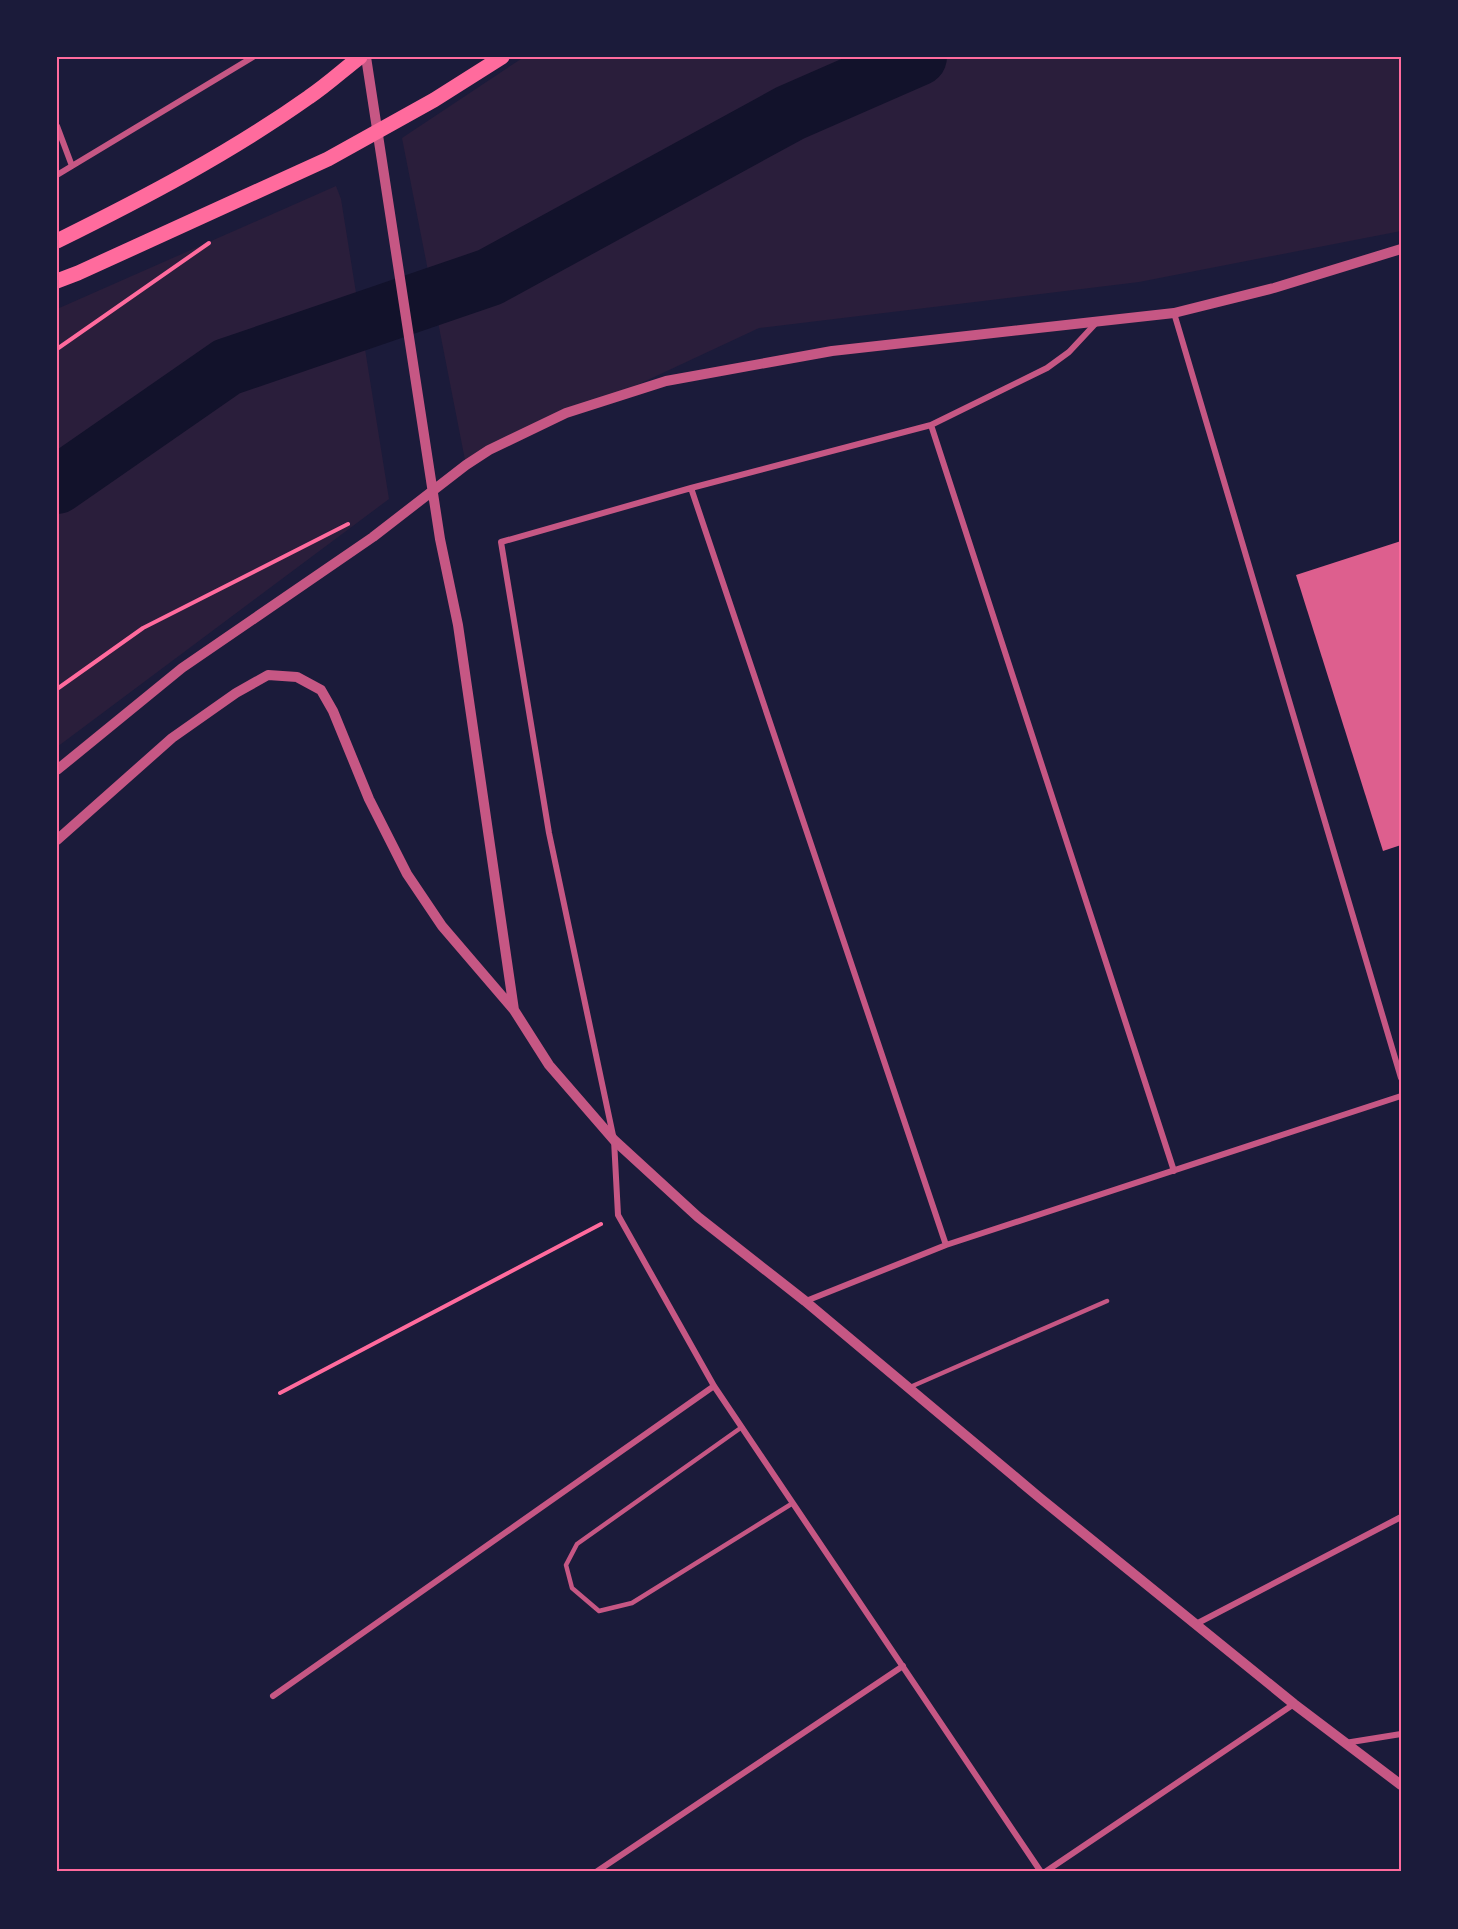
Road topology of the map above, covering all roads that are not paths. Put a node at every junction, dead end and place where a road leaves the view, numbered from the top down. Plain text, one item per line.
1 (254, 57) edge
2 (360, 57) edge
3 (366, 57) edge
4 (502, 57) edge
5 (57, 126) edge
6 (72, 166) junction
7 (57, 175) edge
8 (57, 241) edge
9 (1401, 249) edge
10 (57, 280) edge
11 (1174, 313) junction
12 (1098, 321) junction
13 (931, 425) junction
14 (691, 488) junction
15 (57, 770) edge
16 (57, 840) edge
17 (514, 1010) junction
18 (1401, 1078) edge
19 (1401, 1096) edge
20 (614, 1140) junction
21 (1174, 1171) junction
22 (946, 1245) junction
23 (805, 1301) junction
24 (1107, 1301) dead end
25 (714, 1386) junction
26 (908, 1388) junction
27 (742, 1427) junction
28 (793, 1503) junction
29 (1401, 1517) edge
30 (1196, 1624) junction
31 (903, 1666) junction
32 (273, 1696) dead end
33 (1294, 1704) junction
34 (1401, 1734) edge
35 (1344, 1743) junction
36 (1401, 1785) edge
37 (596, 1872) edge
38 (1041, 1872) edge
39 (1046, 1872) edge

1 - 6 street
2 - 8 main road
3 - 17 street
4 - 10 main road
5 - 6 street
6 - 7 street
9 - 11 street
11 - 12 street
11 - 18 street
12 - 13 street
12 - 15 street
13 - 14 street
13 - 21 street
14 - 20 street
14 - 22 street
16 - 17 street
17 - 20 street
19 - 21 street
20 - 23 street
20 - 25 street
21 - 22 street
22 - 23 street
23 - 26 street
24 - 26 lane
25 - 27 street
25 - 32 street
26 - 30 street
27 - 28 street
27 - 28 lane
28 - 31 street
29 - 30 street
30 - 33 street
31 - 37 street
31 - 38 street
33 - 35 street
33 - 39 street
34 - 35 street
35 - 36 street

